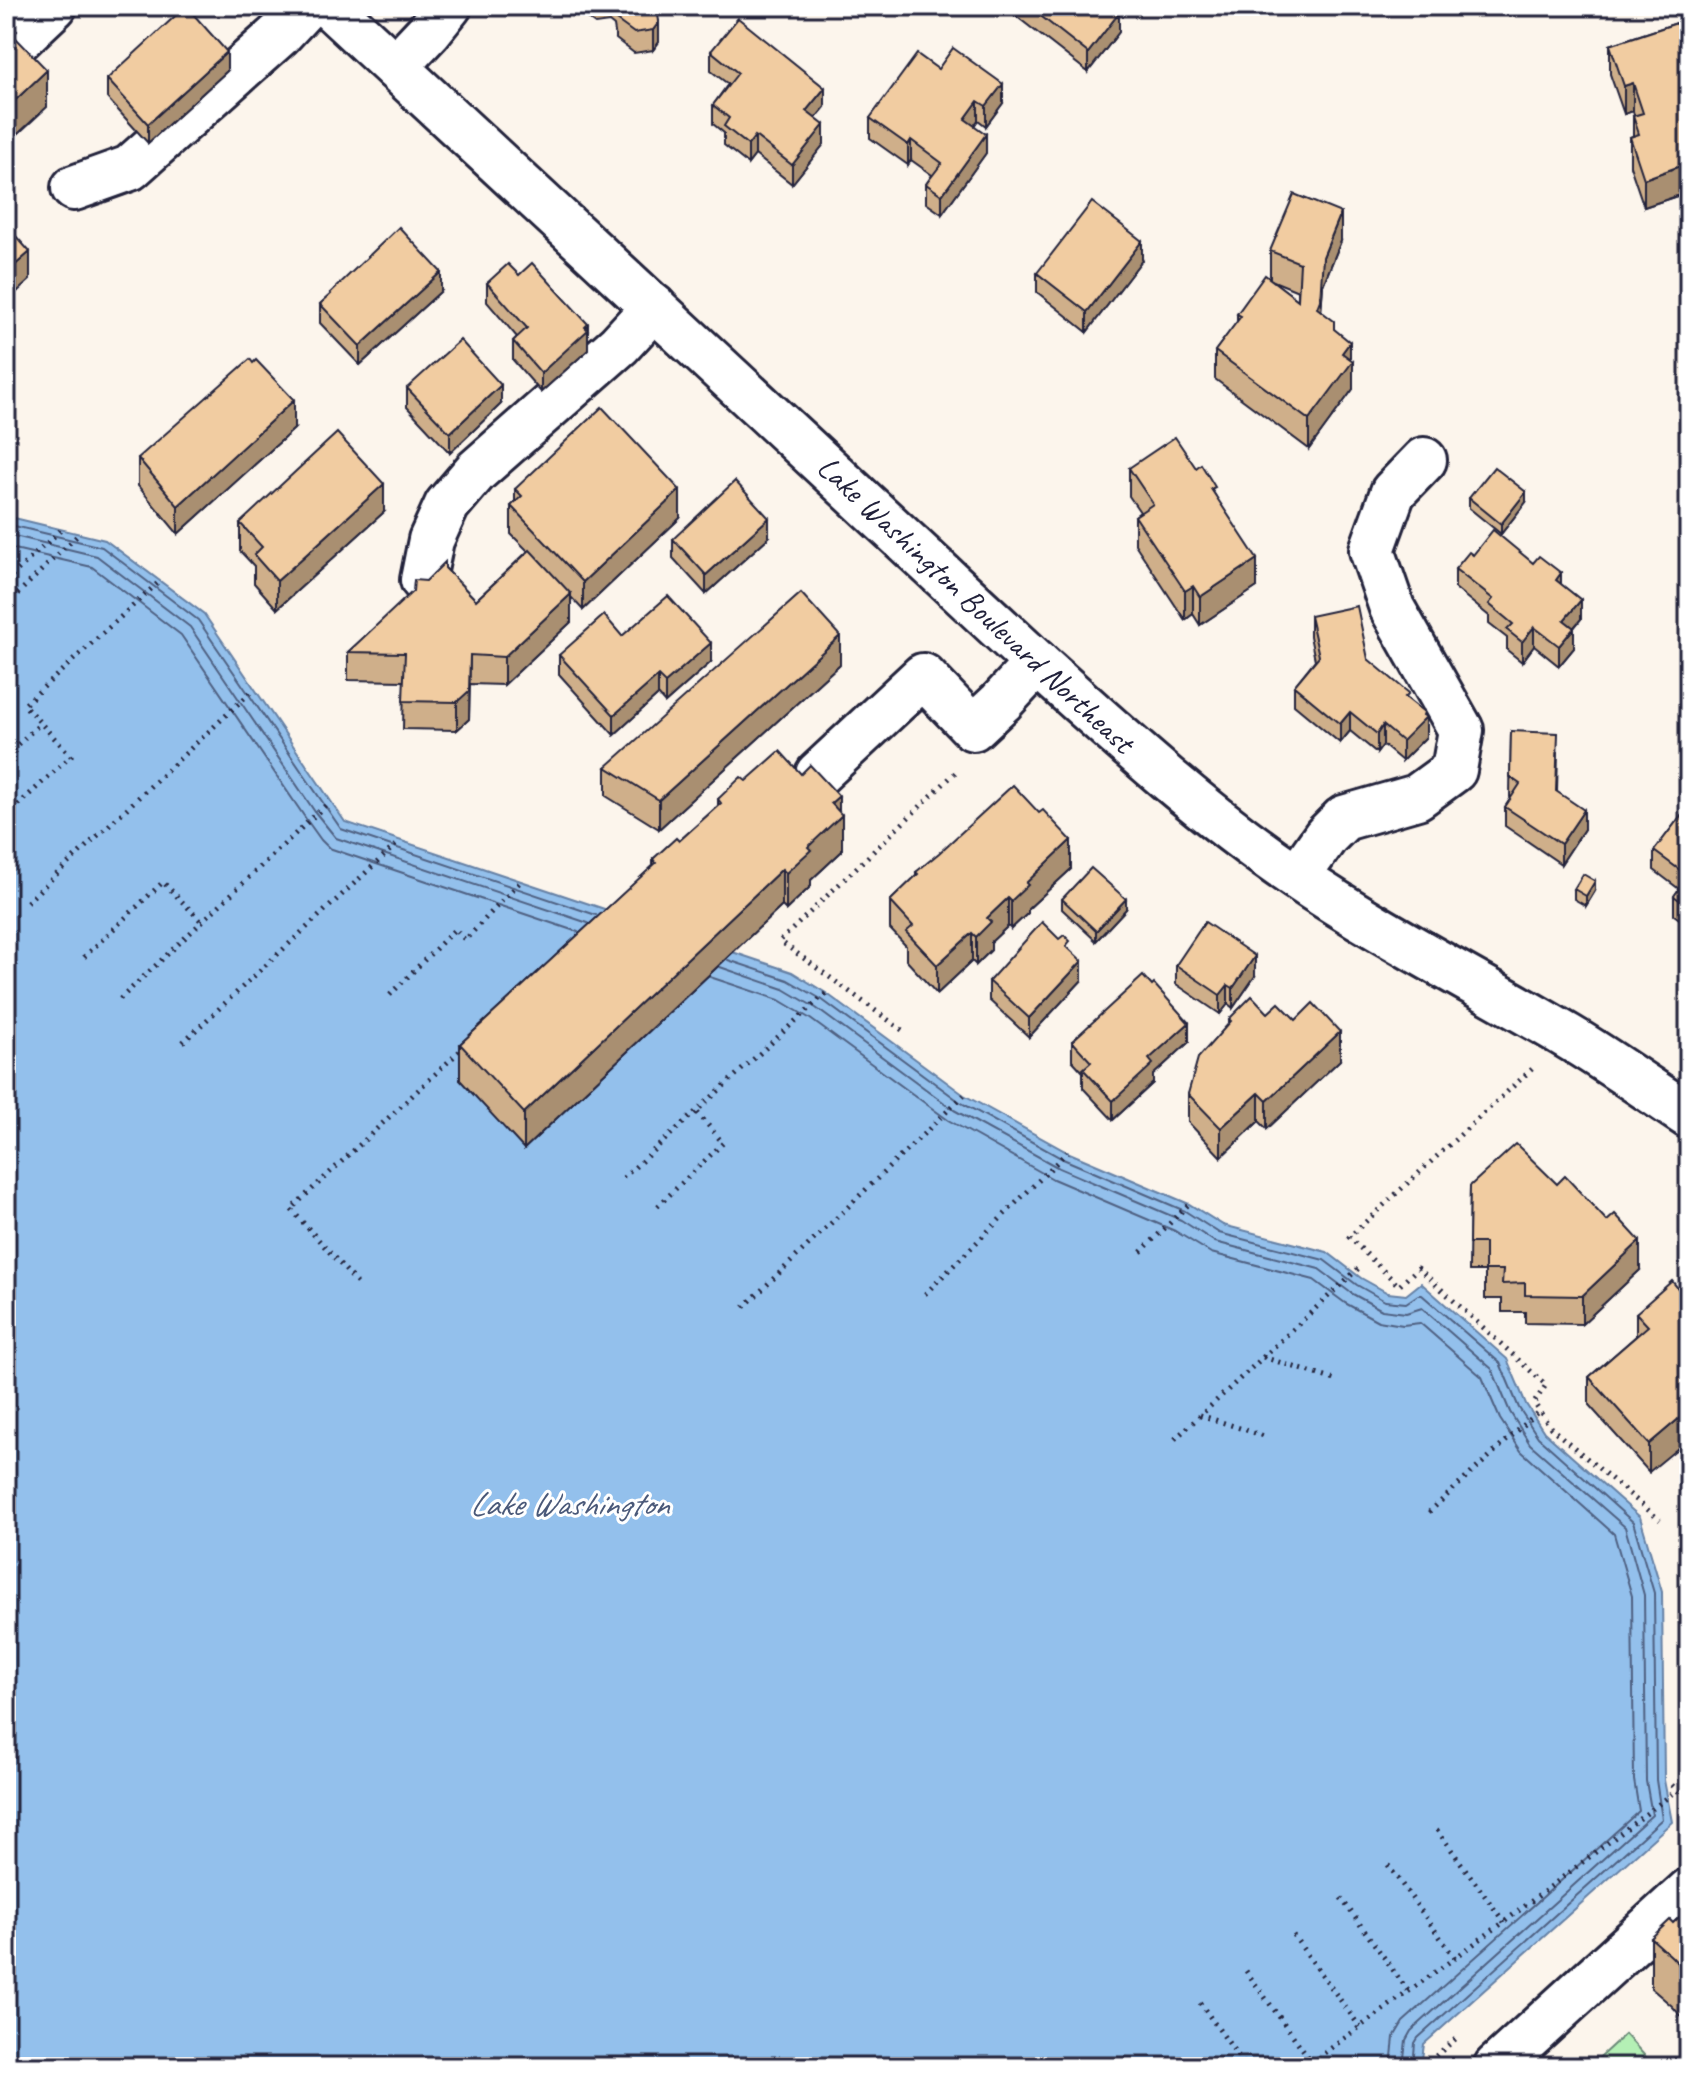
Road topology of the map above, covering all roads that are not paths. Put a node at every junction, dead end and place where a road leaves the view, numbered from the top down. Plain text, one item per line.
1 (54, 6) edge
2 (306, 6) edge
3 (329, 6) edge
4 (449, 6) edge
5 (19, 39) edge
6 (395, 67) junction
7 (74, 188) dead end
8 (654, 307) junction
9 (1424, 460) dead end
10 (423, 580) edge
11 (1037, 663) junction
12 (818, 774) edge
13 (1297, 877) junction
14 (1689, 1116) edge
15 (1689, 1891) edge
16 (1496, 2067) edge

1 - 5 main road
2 - 7 main road
3 - 6 main road, Lake Washington Boulevard Northeast
4 - 6 main road
6 - 8 main road, Lake Washington Boulevard Northeast
8 - 10 main road
8 - 11 main road, Lake Washington Boulevard Northeast
9 - 13 main road
11 - 12 main road
11 - 13 main road, Lake Washington Boulevard Northeast
13 - 14 main road, Lake Washington Boulevard Northeast
15 - 16 main road

